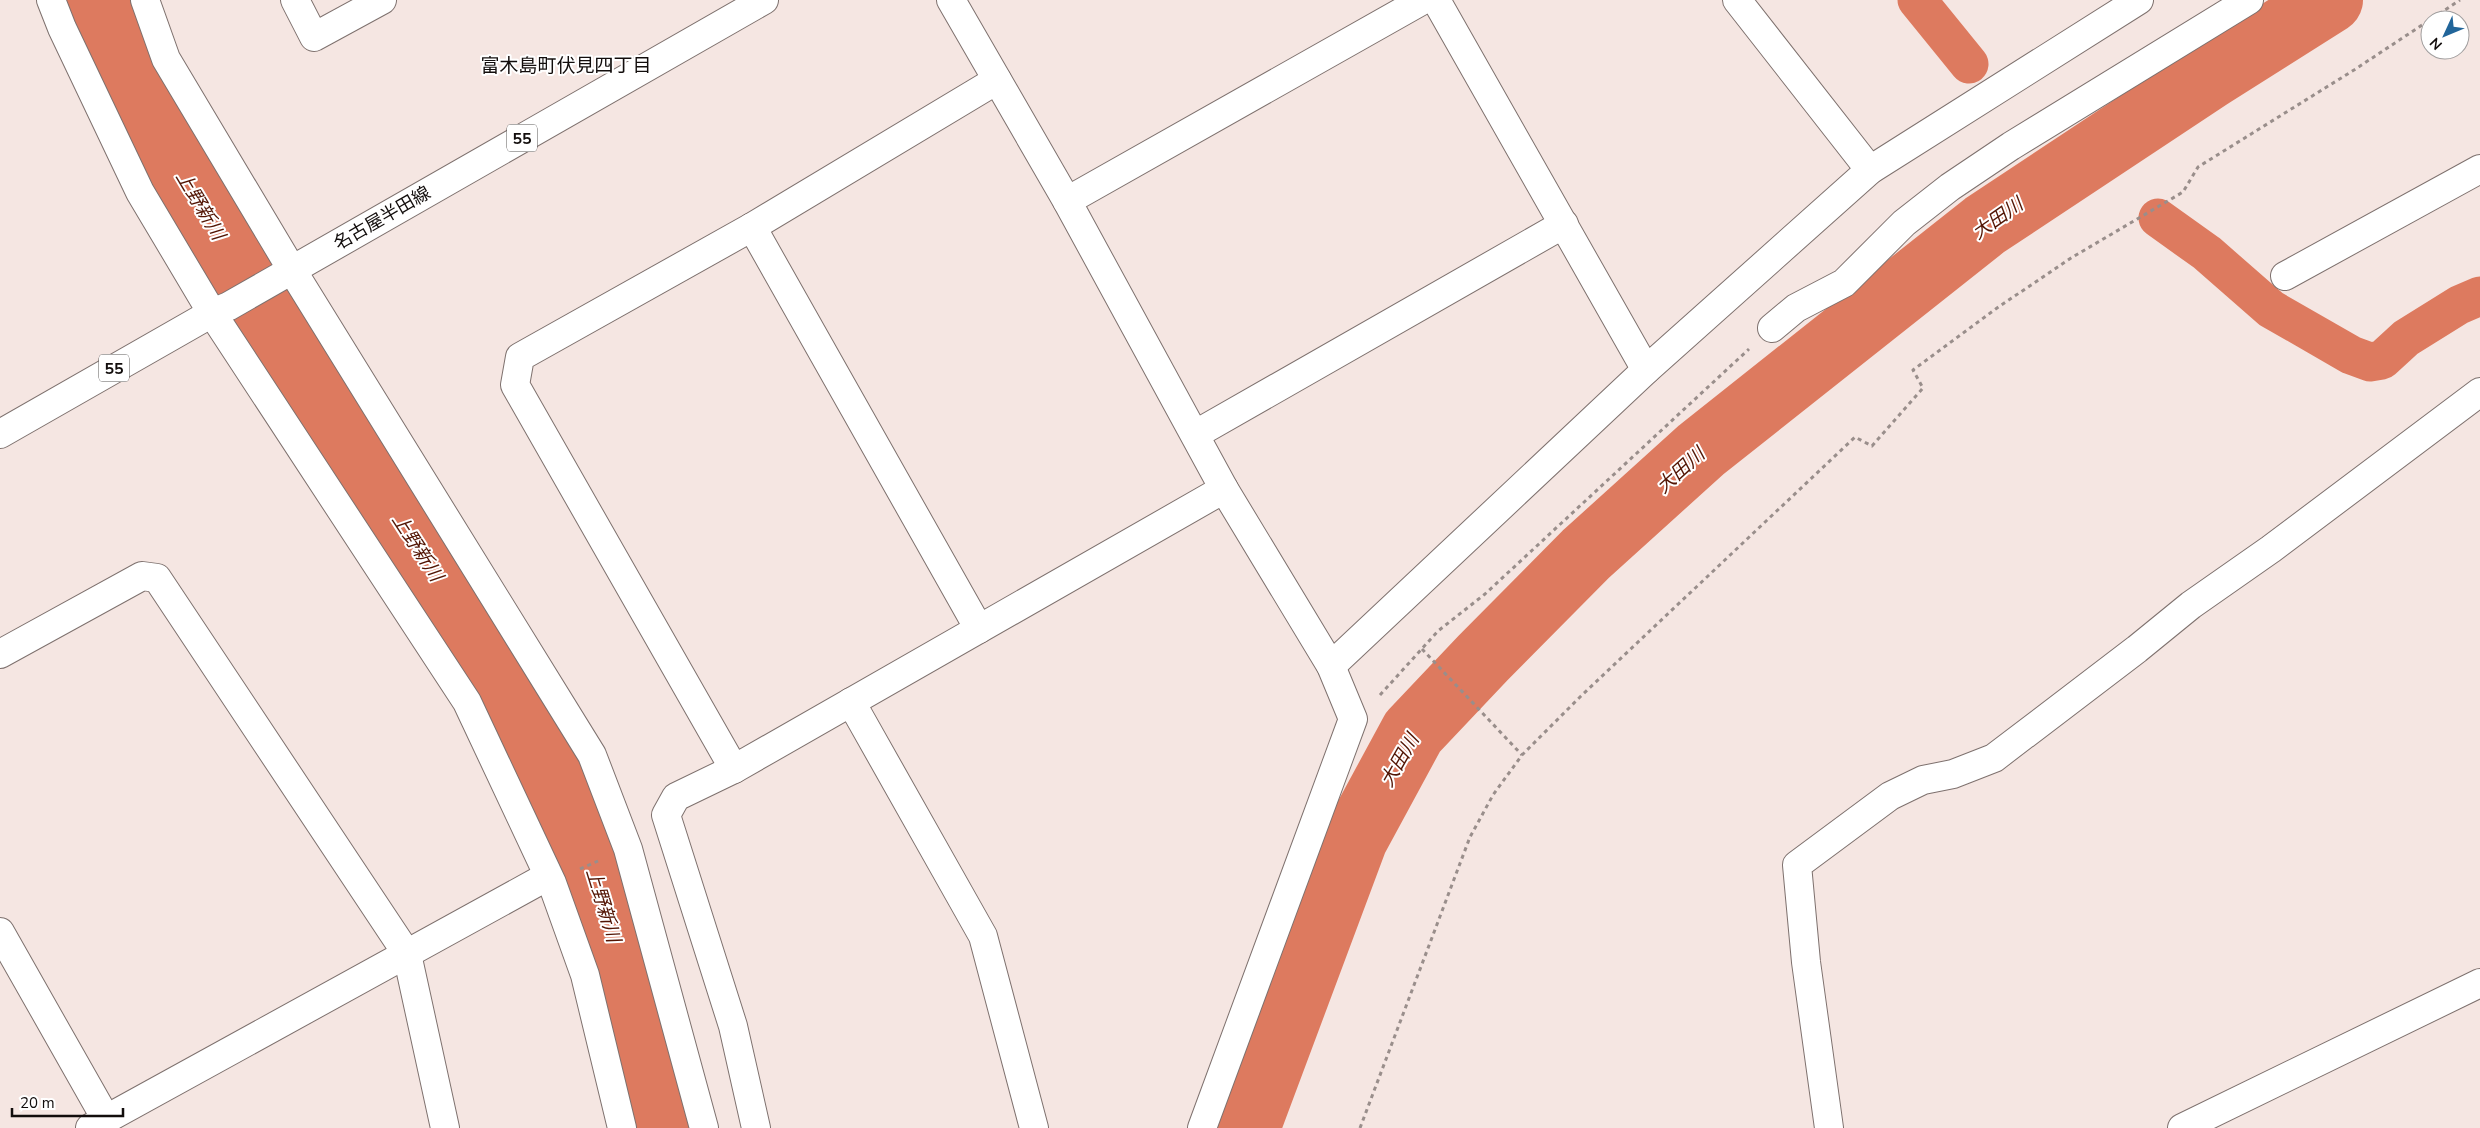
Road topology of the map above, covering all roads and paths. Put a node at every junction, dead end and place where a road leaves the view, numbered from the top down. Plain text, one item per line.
1 (51, 0) edge
2 (145, 0) edge
3 (294, 0) edge
4 (382, 0) edge
5 (764, 0) edge
6 (952, 0) edge
7 (1423, 0) edge
8 (1436, 0) edge
9 (1737, 0) edge
10 (2138, 0) edge
11 (2249, 0) edge
12 (2460, 0) edge
13 (2111, 7) edge
14 (997, 80) junction
15 (2480, 169) edge
16 (1870, 170) junction
17 (1067, 201) junction
18 (1564, 224) junction
19 (752, 227) junction
20 (286, 273) junction
21 (2285, 276) dead end
22 (220, 309) junction
23 (1772, 328) joint
24 (1646, 370) junction
25 (2480, 392) edge
26 (0, 434) edge
27 (1196, 434) junction
28 (1224, 489) junction
29 (979, 629) junction
30 (1422, 649) junction
31 (0, 654) edge
32 (1331, 666) junction
33 (851, 702) junction
34 (1354, 719) junction
35 (1522, 755) junction
36 (734, 769) junction
37 (548, 876) junction
38 (0, 932) edge
39 (407, 954) junction
40 (2480, 983) edge
41 (98, 1124) edge
42 (445, 1128) edge
43 (622, 1128) edge
44 (704, 1128) edge
45 (756, 1128) edge
46 (1034, 1128) edge
47 (1202, 1128) edge
48 (1360, 1128) edge
49 (1829, 1128) edge
50 (2182, 1128) edge

1 - 22 street
2 - 20 street
3 - 4 street
5 - 20 street, 名古屋半田線 / 55
6 - 14 street
7 - 17 street
8 - 18 street
9 - 16 street
10 - 13 street
11 - 23 street
12 - 35 path
13 - 16 street
14 - 17 street
14 - 19 street
15 - 21 street
16 - 24 street
17 - 27 street
18 - 24 street
18 - 27 street
19 - 29 street
19 - 36 street
20 - 22 street, 名古屋半田線 / 55
20 - 44 street
22 - 26 street, 名古屋半田線 / 55
22 - 37 street
23 - 30 path
24 - 32 street
25 - 49 street
27 - 28 street
28 - 29 street
28 - 32 street
29 - 33 street
30 - 34 path
30 - 35 path
31 - 39 street
32 - 34 street
33 - 36 street
33 - 46 street
34 - 47 street
35 - 48 path
36 - 45 street
37 - 39 street
37 - 43 street
38 - 41 street
39 - 41 street
39 - 42 street
40 - 50 street

